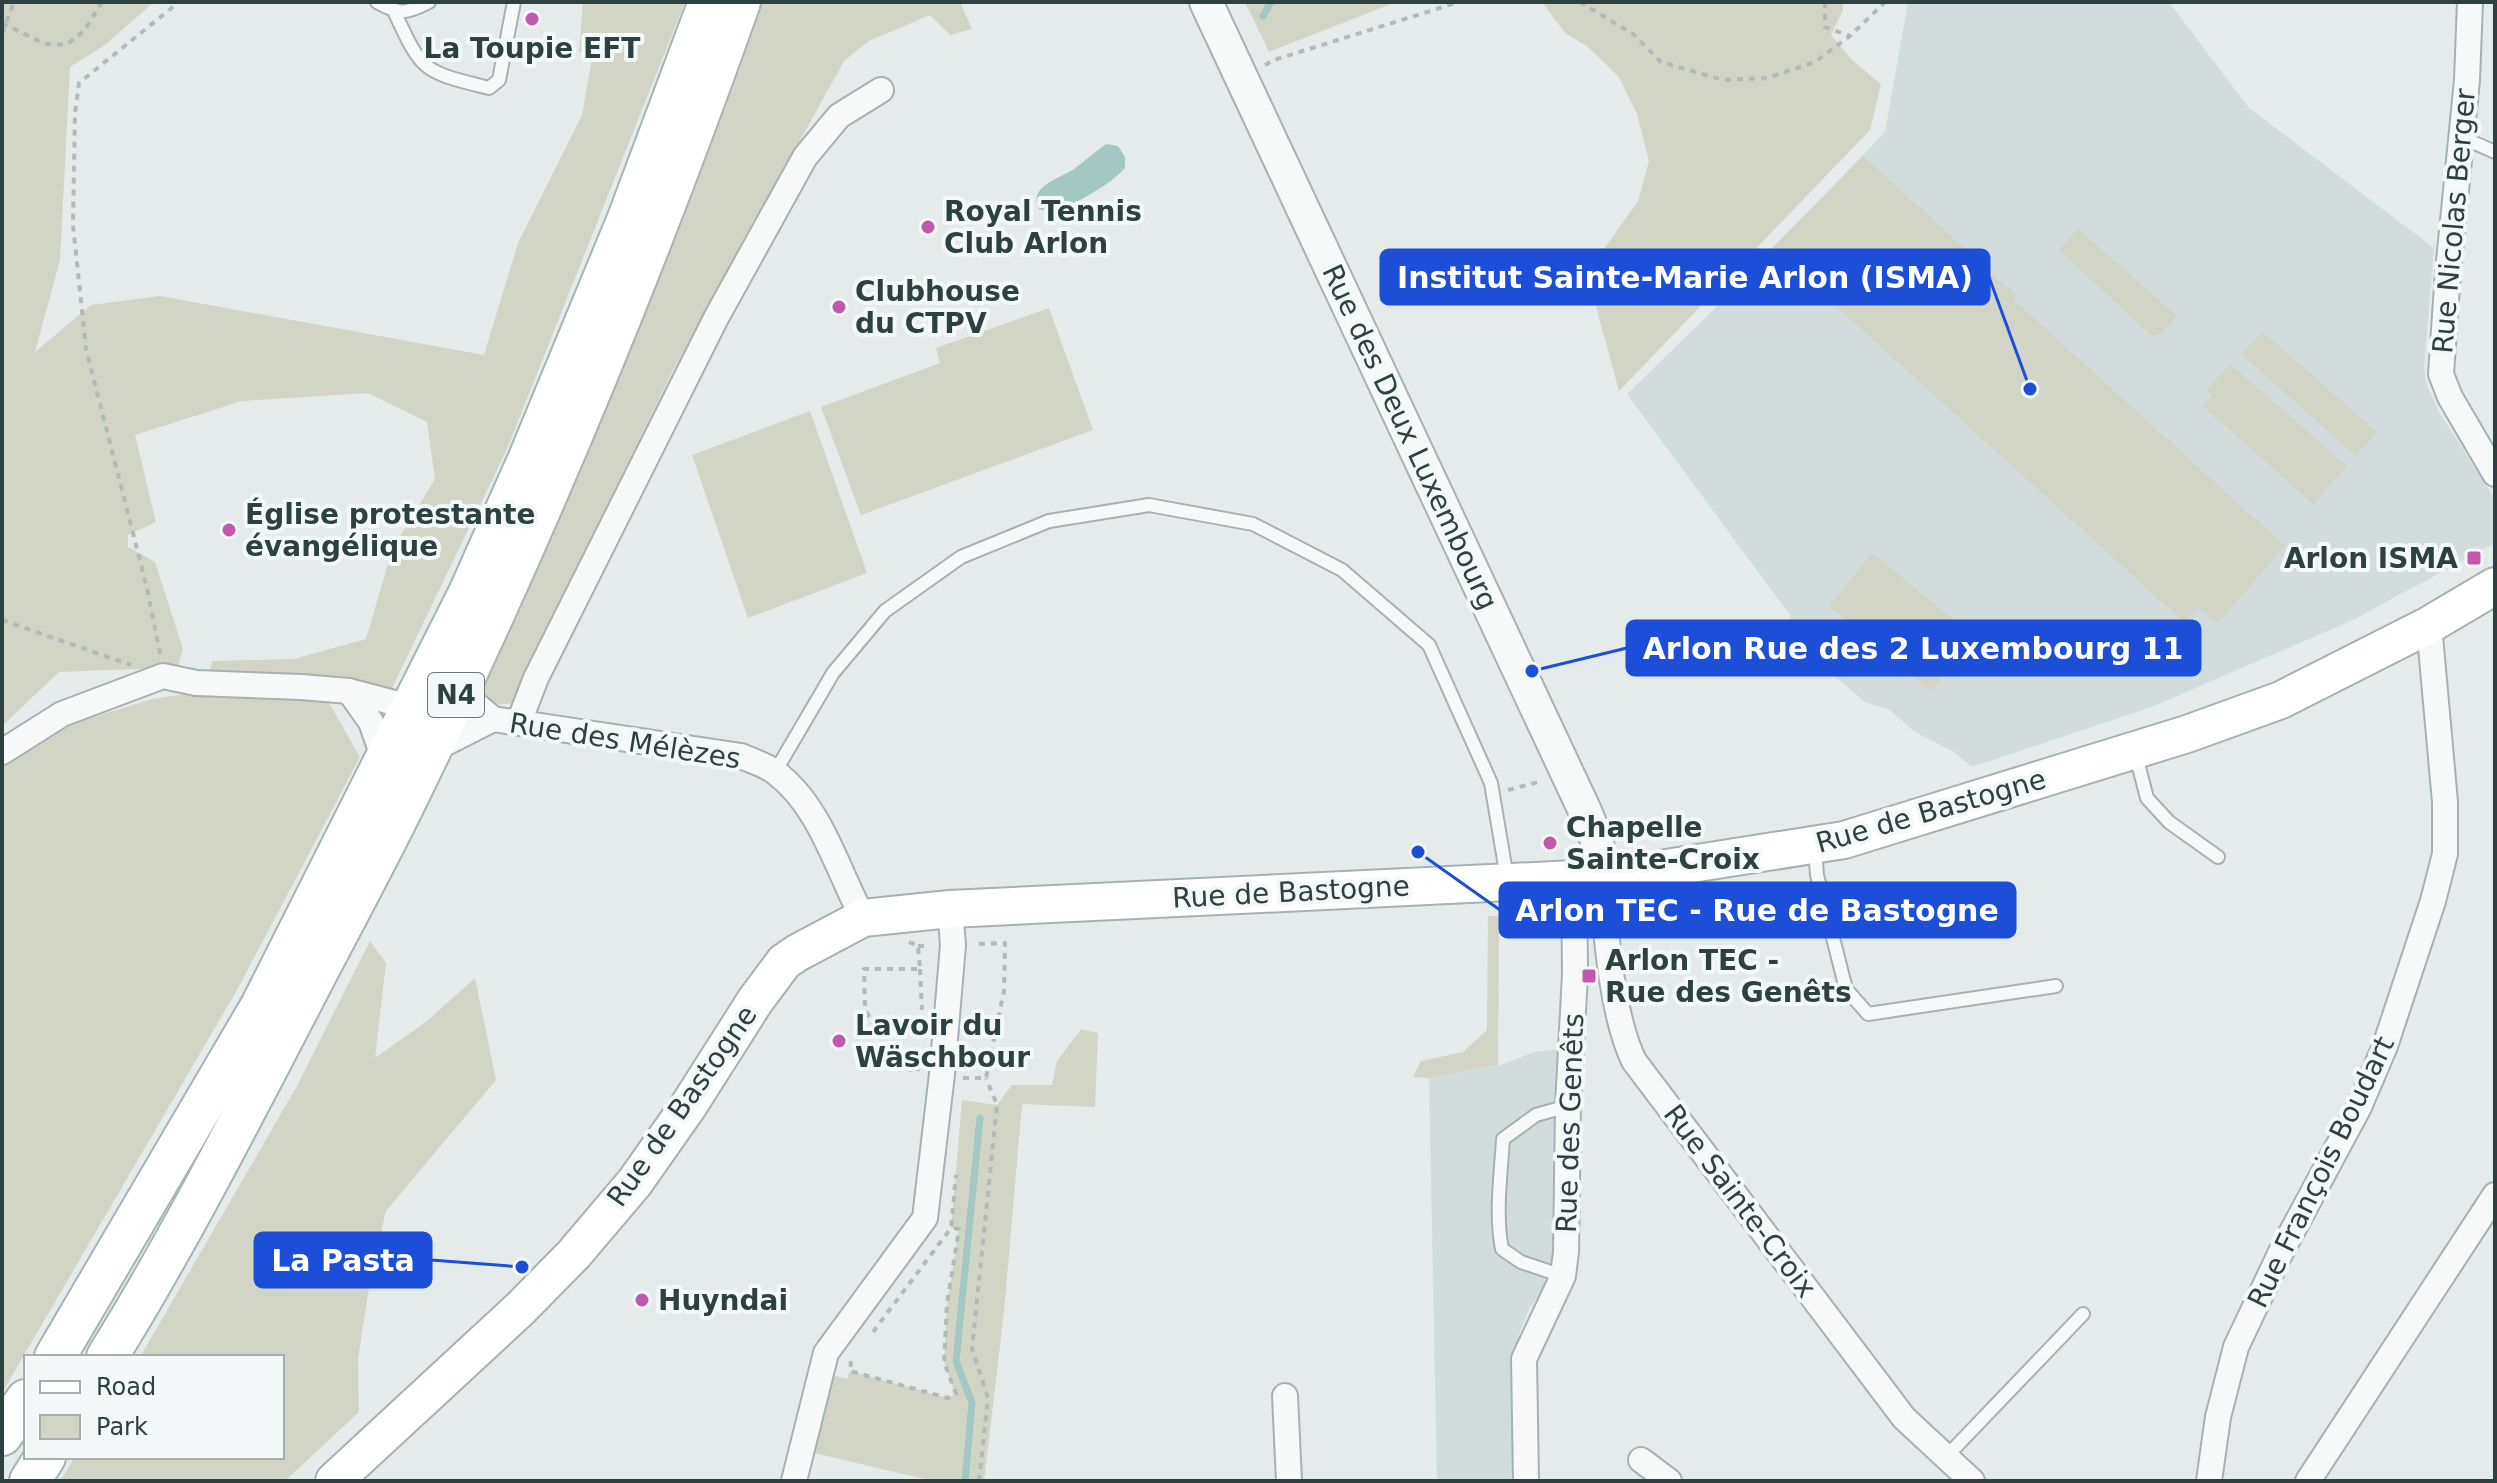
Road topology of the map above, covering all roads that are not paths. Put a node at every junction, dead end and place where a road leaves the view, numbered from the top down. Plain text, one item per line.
1 (377, 2) edge
2 (429, 2) edge
3 (514, 2) edge
4 (709, 2) edge
5 (740, 2) edge
6 (1206, 2) edge
7 (2470, 2) edge
8 (394, 11) junction
9 (881, 90) dead end
10 (2461, 137) junction
11 (2495, 152) edge
12 (2495, 474) edge
13 (2495, 586) edge
14 (2429, 625) junction
15 (458, 690) junction
16 (349, 691) junction
17 (410, 707) junction
18 (493, 719) junction
19 (519, 722) junction
20 (429, 751) junction
21 (2134, 751) junction
22 (2, 752) edge
23 (384, 759) junction
24 (775, 772) junction
25 (1815, 846) junction
26 (2218, 857) dead end
27 (1588, 877) junction
28 (1507, 881) junction
29 (950, 909) junction
30 (879, 916) junction
31 (2056, 986) dead end
32 (1568, 1106) junction
33 (2495, 1195) edge
34 (1563, 1276) junction
35 (2083, 1314) dead end
36 (56, 1355) edge
37 (108, 1355) edge
38 (1285, 1396) dead end
39 (24, 1403) edge
40 (2, 1435) edge
41 (1946, 1457) junction
42 (44, 1459) edge
43 (1641, 1460) dead end
44 (30, 1481) edge
45 (334, 1481) edge
46 (794, 1481) edge
47 (1289, 1481) edge
48 (1526, 1481) edge
49 (1669, 1481) edge
50 (1972, 1481) edge
51 (2209, 1481) edge
52 (2308, 1481) edge

1 - 8 lane
2 - 8 lane
3 - 8 lane
4 - 17 main road, N4
5 - 15 main road, N4
6 - 27 street, Rue des Deux Luxembourg
7 - 10 street, Rue Nicolas Berger
9 - 19 street
10 - 11 lane
10 - 12 street, Rue Nicolas Berger
13 - 14 main road, Rue de Bastogne
14 - 21 main road, Rue de Bastogne
14 - 51 street, Rue François Boudart
15 - 18 street, Rue des Mélèzes
15 - 20 main road, N4
16 - 17 street
16 - 22 street
16 - 23 street
17 - 23 main road, N4
18 - 19 street, Rue des Mélèzes
18 - 20 street, Rue des Mélèzes
19 - 24 street, Rue des Mélèzes
20 - 37 main road, N4
21 - 25 main road, Rue de Bastogne
21 - 26 lane
23 - 36 main road, N4
24 - 28 lane
24 - 30 street, Rue des Mélèzes
25 - 27 main road, Rue de Bastogne
25 - 31 lane
27 - 28 main road, Rue de Bastogne
27 - 32 street, Rue des Genêts
27 - 41 street, Rue Sainte-Croix
28 - 29 main road, Rue de Bastogne
29 - 30 main road, Rue de Bastogne
29 - 46 street
30 - 45 main road, Rue de Bastogne
32 - 34 street, Rue des Genêts
32 - 34 lane
33 - 52 street
34 - 48 street, Rue des Genêts
35 - 41 lane
38 - 47 street
39 - 40 main road
41 - 50 street, Rue Sainte-Croix
42 - 44 main road
43 - 49 street

